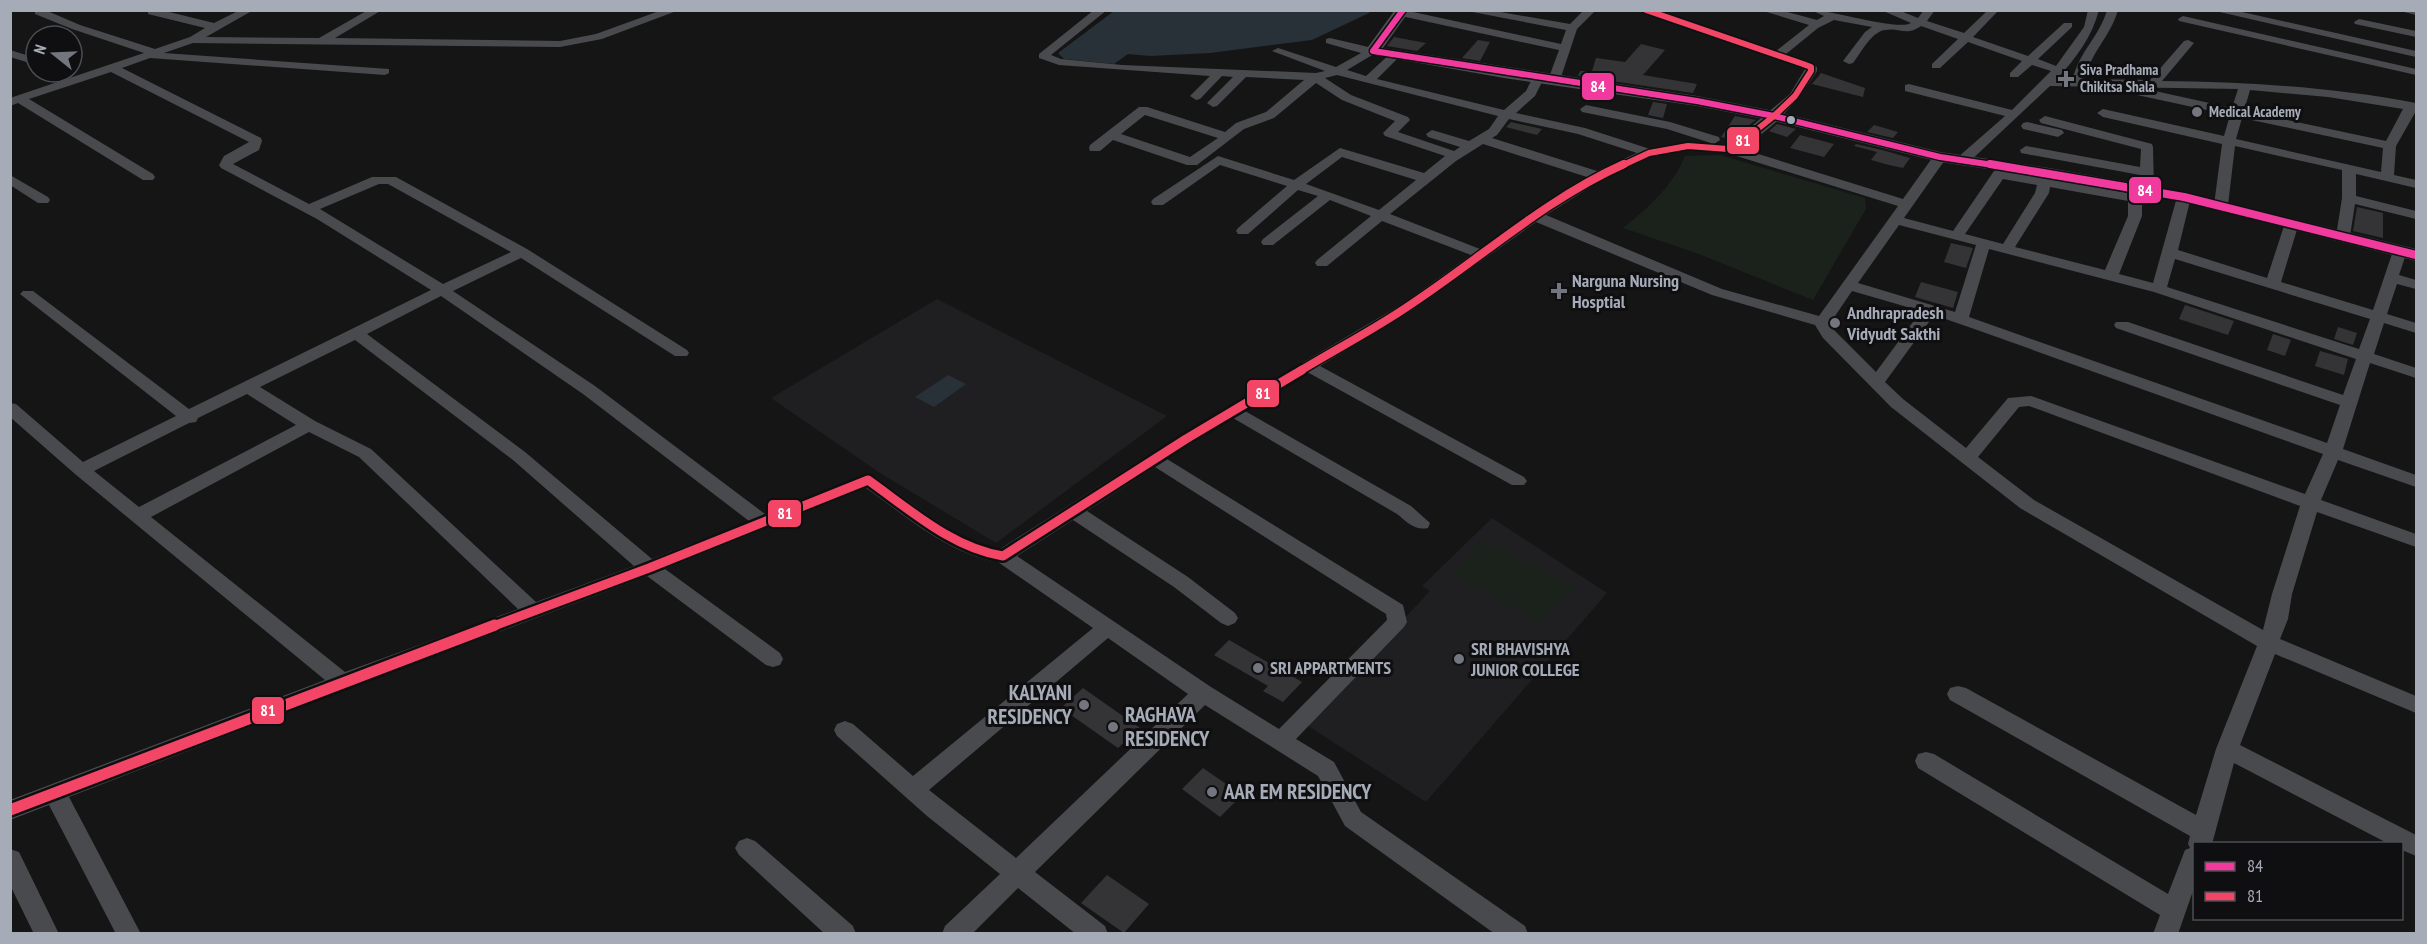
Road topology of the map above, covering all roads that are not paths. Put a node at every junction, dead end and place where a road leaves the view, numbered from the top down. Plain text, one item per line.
1 (378, 10) edge
2 (674, 10) edge
3 (1102, 10) edge
4 (1467, 10) edge
5 (1591, 10) edge
6 (1692, 10) edge
7 (1765, 10) edge
8 (1816, 10) edge
9 (1886, 10) edge
10 (1929, 10) edge
11 (2094, 10) edge
12 (2114, 10) edge
13 (2216, 10) edge
14 (2364, 10) edge
15 (2408, 10) edge
16 (152, 11) edge
17 (1994, 11) edge
18 (39, 12) dead end
19 (245, 12) edge
20 (1402, 12) edge
21 (1655, 12) edge
22 (2416, 12) edge
23 (1833, 16) junction
24 (2184, 19) dead end
25 (1678, 20) junction
26 (1921, 21) junction
27 (2359, 22) junction
28 (1819, 24) junction
29 (2068, 25) dead end
30 (1882, 26) junction
31 (215, 27) junction
32 (1572, 28) junction
33 (2416, 33) edge
34 (1966, 38) junction
35 (192, 40) junction
36 (2352, 40) junction
37 (321, 41) junction
38 (1330, 41) dead end
39 (2188, 44) dead end
40 (1565, 48) junction
41 (1278, 51) dead end
42 (1372, 51) junction
43 (149, 54) junction
44 (1396, 54) junction
45 (2416, 54) edge
46 (1778, 55) junction
47 (2030, 60) junction
48 (1849, 61) dead end
49 (1936, 66) dead end
50 (111, 68) junction
51 (385, 71) dead end
52 (1334, 71) junction
53 (2416, 72) edge
54 (1219, 73) junction
55 (1243, 74) junction
56 (2014, 75) dead end
57 (84, 77) edge
58 (2056, 78) junction
59 (1546, 79) junction
60 (1318, 80) junction
61 (1369, 80) junction
62 (2075, 82) junction
63 (2154, 83) junction
64 (64, 84) edge
65 (2101, 84) junction
66 (2245, 86) junction
67 (1909, 88) dead end
68 (1196, 96) dead end
69 (15, 100) edge
70 (1213, 103) dead end
71 (2414, 107) edge
72 (1586, 109) dead end
73 (2236, 112) junction
74 (2103, 113) dead end
75 (1509, 114) junction
76 (2013, 114) junction
77 (1774, 116) junction
78 (2045, 120) dead end
79 (2027, 126) dead end
80 (1432, 134) dead end
81 (1112, 135) junction
82 (1226, 137) junction
83 (2229, 141) junction
84 (1476, 142) junction
85 (2390, 146) junction
86 (1730, 147) junction
87 (1095, 148) dead end
88 (2025, 150) dead end
89 (1649, 153) junction
90 (1203, 155) junction
91 (1454, 155) junction
92 (2148, 155) junction
93 (1940, 157) junction
94 (1218, 160) junction
95 (1962, 160) junction
96 (2349, 168) junction
97 (2005, 170) junction
98 (1598, 176) junction
99 (148, 177) dead end
100 (2046, 177) junction
101 (2387, 177) junction
102 (1425, 178) junction
103 (10, 179) edge
104 (1296, 184) junction
105 (2416, 184) edge
106 (2139, 188) junction
107 (1328, 195) junction
108 (2184, 197) junction
109 (2349, 198) junction
110 (43, 200) dead end
111 (1158, 202) dead end
112 (1906, 204) junction
113 (2221, 205) junction
114 (309, 209) junction
115 (1382, 215) junction
116 (2416, 215) edge
117 (1535, 216) junction
118 (1896, 220) junction
119 (2292, 223) junction
120 (1243, 231) dead end
121 (1957, 235) junction
122 (2343, 236) junction
123 (1268, 242) dead end
124 (1984, 243) junction
125 (2007, 248) junction
126 (522, 252) junction
127 (2171, 253) junction
128 (2408, 253) edge
129 (1483, 255) junction
130 (1322, 263) dead end
131 (2111, 275) junction
132 (2390, 277) junction
133 (2272, 285) junction
134 (2416, 285) edge
135 (1850, 286) junction
136 (2159, 289) junction
137 (442, 290) junction
138 (28, 294) dead end
139 (1930, 309) junction
140 (2378, 316) junction
141 (1960, 319) junction
142 (1823, 322) junction
143 (2122, 325) dead end
144 (2416, 328) edge
145 (357, 334) junction
146 (681, 353) dead end
147 (2363, 356) junction
148 (1308, 366) junction
149 (2416, 373) edge
150 (1877, 382) junction
151 (249, 388) junction
152 (2348, 402) junction
153 (10, 408) edge
154 (1233, 411) junction
155 (190, 418) junction
156 (309, 425) junction
157 (2333, 451) junction
158 (1967, 458) junction
159 (1156, 460) junction
160 (81, 470) junction
161 (1518, 481) dead end
162 (2416, 481) edge
163 (2311, 501) junction
164 (1075, 512) junction
165 (137, 516) junction
166 (762, 521) junction
167 (1421, 523) dead end
168 (2416, 541) edge
169 (1003, 556) junction
170 (649, 568) junction
171 (532, 611) junction
172 (1228, 618) dead end
173 (1106, 628) junction
174 (2269, 643) junction
175 (773, 659) dead end
176 (342, 682) junction
177 (1203, 693) junction
178 (1958, 694) dead end
179 (2416, 705) edge
180 (845, 730) dead end
181 (1281, 741) junction
182 (2227, 749) junction
183 (1926, 761) dead end
184 (914, 789) junction
185 (55, 793) junction
186 (10, 810) edge
187 (2202, 838) edge
188 (2416, 846) edge
189 (747, 849) dead end
190 (10, 859) edge
191 (2193, 860) edge
192 (1017, 872) junction
193 (2173, 910) junction
194 (47, 933) edge
195 (129, 933) edge
196 (844, 933) edge
197 (954, 933) edge
198 (1096, 933) edge
199 (1516, 933) edge
200 (2165, 933) edge

1 - 37 street
2 - 37 street
3 - 54 street
4 - 32 street
5 - 32 street
6 - 25 street
7 - 28 street
8 - 23 street
9 - 26 street
10 - 26 street
11 - 58 street
12 - 62 street
13 - 36 street
14 - 27 street
15 - 22 street
16 - 31 street
17 - 34 street
18 - 43 street
19 - 31 street
20 - 40 street
20 - 42 main road
21 - 25 street
23 - 28 street
23 - 30 street
24 - 53 street
25 - 46 street
26 - 30 street
26 - 34 street
27 - 33 street
27 - 36 street
28 - 46 street
29 - 47 street
30 - 48 street
31 - 35 street
32 - 40 street
34 - 47 street
34 - 49 street
35 - 37 street
35 - 43 street
36 - 45 street
38 - 42 street
39 - 63 street
40 - 59 street
41 - 52 street
42 - 44 main road
42 - 52 street
43 - 50 street
43 - 51 street
44 - 59 main road
44 - 61 street
46 - 77 street
47 - 56 street
47 - 58 street
50 - 57 street
50 - 114 street
52 - 60 street
52 - 61 street
54 - 55 street
54 - 68 street
55 - 60 street
55 - 70 street
58 - 62 street
58 - 76 street
59 - 75 street
59 - 77 main road
60 - 82 street
60 - 91 street
61 - 75 street
62 - 65 street
63 - 65 street
63 - 66 street
64 - 69 street
65 - 73 street
66 - 71 street
66 - 73 street
67 - 76 street
69 - 99 street
71 - 85 street
72 - 86 street
73 - 83 street
73 - 85 street
74 - 83 street
75 - 84 street
75 - 89 street
76 - 95 street
77 - 86 street
77 - 93 main road
78 - 92 street
79 - 92 street
80 - 84 street
81 - 82 street
81 - 87 street
81 - 90 street
82 - 90 street
83 - 96 street
83 - 113 street
84 - 91 street
84 - 98 street
85 - 101 street
86 - 89 street
86 - 112 street
88 - 106 street
89 - 98 street
90 - 94 street
91 - 102 street
92 - 106 street
93 - 95 main road
93 - 112 street
94 - 104 street
94 - 111 street
95 - 97 main road
96 - 101 street
96 - 109 street
97 - 100 main road
97 - 121 street
98 - 117 street
100 - 106 main road
100 - 125 street
101 - 105 street
102 - 104 street
102 - 115 street
103 - 110 street
104 - 107 street
104 - 120 street
106 - 108 main road
106 - 131 street
107 - 115 street
107 - 123 street
108 - 113 main road
108 - 127 street
109 - 116 street
109 - 122 street
112 - 118 street
113 - 119 main road
114 - 126 street
114 - 137 street
115 - 129 street
115 - 130 street
117 - 129 street
117 - 142 street
118 - 121 street
118 - 135 street
119 - 122 main road
119 - 133 street
121 - 124 street
122 - 128 main road
124 - 125 street
124 - 141 street
125 - 131 street
126 - 137 street
126 - 146 street
127 - 133 street
127 - 136 street
128 - 132 street
129 - 148 street
131 - 136 street
132 - 134 street
132 - 140 street
133 - 140 street
135 - 139 street
135 - 142 street
136 - 147 street
137 - 145 street
137 - 166 street
138 - 155 street
139 - 141 street
139 - 150 street
140 - 144 street
140 - 147 street
141 - 157 street
142 - 150 street
143 - 152 street
145 - 151 street
145 - 170 street
147 - 149 street
147 - 152 street
148 - 154 street
148 - 161 street
150 - 158 street
151 - 155 street
151 - 156 street
152 - 157 street
153 - 160 street
154 - 159 street
154 - 167 street
155 - 160 street
156 - 165 street
156 - 171 street
157 - 162 street
157 - 163 street
158 - 163 street
158 - 174 street
159 - 164 street
159 - 181 street
160 - 165 street
163 - 168 street
163 - 174 street
164 - 169 street
164 - 172 street
165 - 176 street
166 - 169 street
166 - 170 street
169 - 173 street
170 - 171 street
170 - 175 street
171 - 176 street
173 - 177 street
173 - 184 street
174 - 179 street
174 - 182 street
176 - 185 street
177 - 181 street
177 - 192 street
178 - 187 street
180 - 184 street
181 - 199 street
182 - 187 street
182 - 188 street
183 - 193 street
184 - 192 street
185 - 186 street
185 - 195 street
189 - 196 street
190 - 194 street
191 - 193 street
192 - 197 street
192 - 198 street
193 - 200 street

